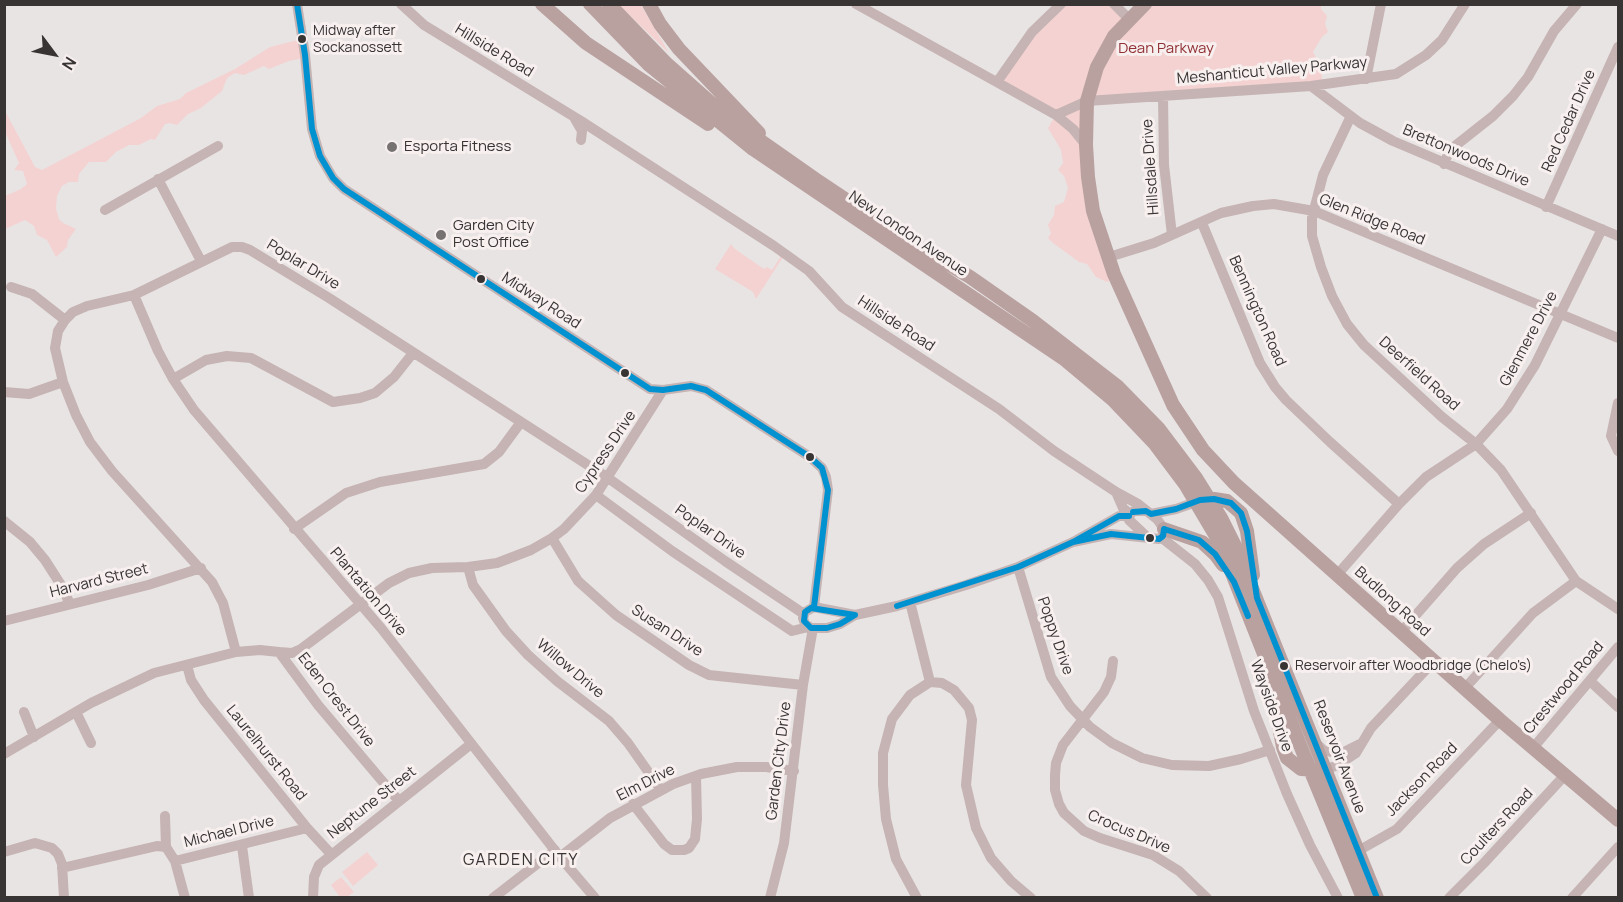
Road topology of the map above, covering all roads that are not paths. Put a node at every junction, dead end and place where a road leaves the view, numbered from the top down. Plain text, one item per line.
1 (297, 4) edge
2 (401, 4) edge
3 (542, 4) edge
4 (590, 4) edge
5 (609, 4) edge
6 (649, 4) edge
7 (856, 4) edge
8 (1061, 4) edge
9 (1114, 4) edge
10 (1381, 4) edge
11 (1465, 4) edge
12 (1577, 4) edge
13 (1141, 6) edge
14 (1129, 19) junction
15 (1618, 47) edge
16 (1366, 79) junction
17 (997, 82) junction
18 (1311, 86) junction
19 (1163, 96) junction
20 (1087, 101) junction
21 (1056, 115) junction
22 (1351, 116) junction
23 (575, 118) junction
24 (581, 140) dead end
25 (1086, 145) junction
26 (218, 146) dead end
27 (753, 149) junction
28 (779, 154) junction
29 (1444, 164) junction
30 (158, 179) junction
31 (1546, 207) junction
32 (105, 210) dead end
33 (1314, 211) junction
34 (1202, 223) junction
35 (1602, 229) junction
36 (1172, 236) junction
37 (1618, 236) edge
38 (1109, 256) junction
39 (201, 261) junction
40 (11, 287) dead end
41 (135, 295) junction
42 (1560, 315) junction
43 (65, 320) junction
44 (1618, 338) edge
45 (414, 352) junction
46 (173, 380) junction
47 (63, 382) junction
48 (663, 390) junction
49 (4, 392) edge
50 (1618, 403) edge
51 (520, 422) junction
52 (1476, 444) junction
53 (1618, 451) edge
54 (608, 478) junction
55 (1116, 494) junction
56 (596, 495) junction
57 (1202, 500) junction
58 (1399, 504) junction
59 (1149, 512) junction
60 (1531, 513) junction
61 (1130, 515) junction
62 (1111, 520) junction
63 (4, 521) edge
64 (294, 529) junction
65 (1163, 534) junction
66 (1147, 537) junction
67 (552, 538) junction
68 (1073, 542) junction
69 (468, 567) junction
70 (1018, 567) junction
71 (201, 568) junction
72 (1337, 575) junction
73 (1576, 580) junction
74 (1234, 582) junction
75 (1257, 598) junction
76 (910, 602) junction
77 (69, 604) junction
78 (361, 604) junction
79 (1618, 609) edge
80 (813, 610) junction
81 (855, 615) junction
82 (4, 621) edge
83 (813, 627) junction
84 (1401, 632) junction
85 (1618, 647) edge
86 (236, 652) junction
87 (279, 652) junction
88 (1113, 661) dead end
89 (1434, 661) junction
90 (187, 665) junction
91 (1590, 681) junction
92 (930, 682) junction
93 (803, 684) junction
94 (1465, 688) junction
95 (1618, 706) edge
96 (24, 712) dead end
97 (76, 712) junction
98 (1081, 719) junction
99 (1500, 720) junction
100 (34, 737) junction
101 (1315, 741) junction
102 (1365, 741) junction
103 (91, 743) dead end
104 (471, 744) junction
105 (1533, 748) junction
106 (1270, 750) junction
107 (4, 754) edge
108 (1318, 770) junction
109 (794, 771) junction
110 (1565, 775) junction
111 (696, 776) junction
112 (661, 789) junction
113 (399, 801) junction
114 (633, 804) junction
115 (165, 816) dead end
116 (1618, 820) edge
117 (307, 828) junction
118 (242, 846) junction
119 (1618, 846) edge
120 (166, 847) junction
121 (1358, 851) junction
122 (4, 852) edge
123 (558, 853) junction
124 (331, 854) junction
125 (175, 861) junction
126 (62, 868) junction
127 (64, 897) edge
128 (185, 897) edge
129 (249, 897) edge
130 (314, 897) edge
131 (493, 897) edge
132 (596, 897) edge
133 (770, 897) edge
134 (917, 897) edge
135 (1031, 897) edge
136 (1207, 897) edge
137 (1338, 897) edge
138 (1363, 897) edge
139 (1377, 897) edge
140 (1449, 897) edge
141 (1572, 897) edge

1 - 48 street, Midway Road
2 - 23 street, Hillside Road
3 - 27 main road
4 - 27 main road, New London Avenue
5 - 28 main road, New London Avenue
6 - 28 main road
7 - 17 street
8 - 17 street
9 - 14 street
10 - 16 street
11 - 16 street, Meshanticut Valley Parkway
12 - 29 street
13 - 14 main road
14 - 20 main road
15 - 31 street, Red Cedar Drive
16 - 18 street, Meshanticut Valley Parkway
17 - 21 street
18 - 19 street, Meshanticut Valley Parkway
18 - 22 street, Brettonwoods Drive
19 - 20 street, Meshanticut Valley Parkway
19 - 36 street, Hillsdale Drive
20 - 21 street
20 - 25 main road
21 - 25 street
22 - 29 street, Brettonwoods Drive
22 - 33 street, Deerfield Road
23 - 24 street
23 - 55 street, Hillside Road
25 - 38 main road
26 - 30 street
27 - 57 main road, New London Avenue
28 - 57 main road, New London Avenue
29 - 31 street, Brettonwoods Drive
30 - 32 street
30 - 39 street
31 - 35 street, Brettonwoods Drive
33 - 34 street, Glen Ridge Road
33 - 42 street, Glen Ridge Road
33 - 52 street, Deerfield Road
34 - 36 street, Glen Ridge Road
34 - 58 street, Bennington Road
35 - 37 street, Brettonwoods Drive
35 - 42 street, Glenmere Drive
36 - 38 street, Glen Ridge Road
38 - 72 main road, Budlong Road
39 - 41 street, Poplar Drive
39 - 45 street, Poplar Drive
40 - 43 street
41 - 43 street, Poplar Drive
41 - 46 street, Plantation Drive
42 - 44 street, Glen Ridge Road
42 - 52 street, Glenmere Drive
43 - 47 street
45 - 46 street
45 - 51 street, Poplar Drive
46 - 64 street, Plantation Drive
47 - 49 street
47 - 71 street
48 - 54 street, Cypress Drive
48 - 80 street, Midway Road
50 - 53 street
51 - 54 street, Poplar Drive
51 - 64 street
52 - 58 street, Glenmere Drive
52 - 60 street, Deerfield Road
54 - 56 street, Cypress Drive
54 - 80 street, Poplar Drive
55 - 59 street, Hillside Road
55 - 61 street, Hillside Road
55 - 62 street
56 - 67 street, Cypress Drive
56 - 83 street
57 - 59 street
57 - 74 main road
57 - 75 main road, Reservoir Avenue
57 - 75 main road
58 - 72 street, Glenmere Drive
59 - 61 street
59 - 65 street
60 - 73 street, Deerfield Road
60 - 84 street
61 - 62 street
61 - 66 street
62 - 68 street
63 - 77 street
64 - 78 street, Plantation Drive
65 - 66 street
65 - 74 main road
65 - 106 street, Wayside Drive
66 - 68 street
67 - 69 street, Cypress Drive
67 - 93 street, Susan Drive
68 - 70 street
69 - 78 street, Cypress Drive
69 - 112 street, Willow Drive
70 - 76 street
70 - 98 street, Poppy Drive
71 - 77 street, Harvard Street
71 - 86 street
72 - 84 main road, Budlong Road
73 - 79 street, Deerfield Road
73 - 94 street
74 - 108 main road
75 - 101 main road, Reservoir Avenue
76 - 81 street
76 - 92 street
77 - 82 street, Harvard Street
78 - 87 street, Cypress Drive
78 - 104 street, Plantation Drive
80 - 81 street
80 - 83 street, Garden City Drive
80 - 83 street, Garden City Drive
81 - 83 street
83 - 93 street, Garden City Drive
84 - 89 main road, Budlong Road
85 - 91 street, Crestwood Road
86 - 87 street, Eden Crest Drive
86 - 90 street, Eden Crest Drive
87 - 113 street, Eden Crest Drive
88 - 98 street, Crocus Drive
89 - 94 main road, Budlong Road
89 - 102 street
90 - 97 street, Eden Crest Drive
90 - 117 street, Laurelhurst Road
91 - 95 street
91 - 105 street, Crestwood Road
92 - 134 street
92 - 135 street
93 - 109 street, Garden City Drive
94 - 99 main road, Budlong Road
96 - 100 street
97 - 100 street, Eden Crest Drive
97 - 103 street
98 - 106 street, Poppy Drive
98 - 136 street, Crocus Drive
99 - 105 main road, Budlong Road
99 - 121 street, Jackson Road
100 - 107 street, Eden Crest Drive
101 - 102 street
101 - 108 main road, Reservoir Avenue
102 - 108 street
104 - 113 street, Neptune Street
104 - 123 street, Plantation Drive
105 - 110 main road, Budlong Road
106 - 137 street, Wayside Drive
108 - 121 main road, Reservoir Avenue
108 - 138 main road, Reservoir Avenue
109 - 111 street, Elm Drive
109 - 133 street, Garden City Drive
110 - 116 main road, Budlong Road
110 - 140 street, Coulters Road
111 - 112 street, Elm Drive
111 - 114 street
112 - 114 street, Elm Drive
113 - 124 street, Neptune Street
114 - 123 street, Elm Drive
115 - 120 street
117 - 118 street, Michael Drive
117 - 124 street, Laurelhurst Road
118 - 125 street, Michael Drive
118 - 129 street
119 - 141 street
120 - 125 street, Michael Drive
120 - 126 street, Michael Drive
121 - 139 main road, Reservoir Avenue
122 - 126 street
123 - 131 street, Elm Drive
123 - 132 street, Plantation Drive
124 - 130 street, Neptune Street
125 - 128 street
126 - 127 street

